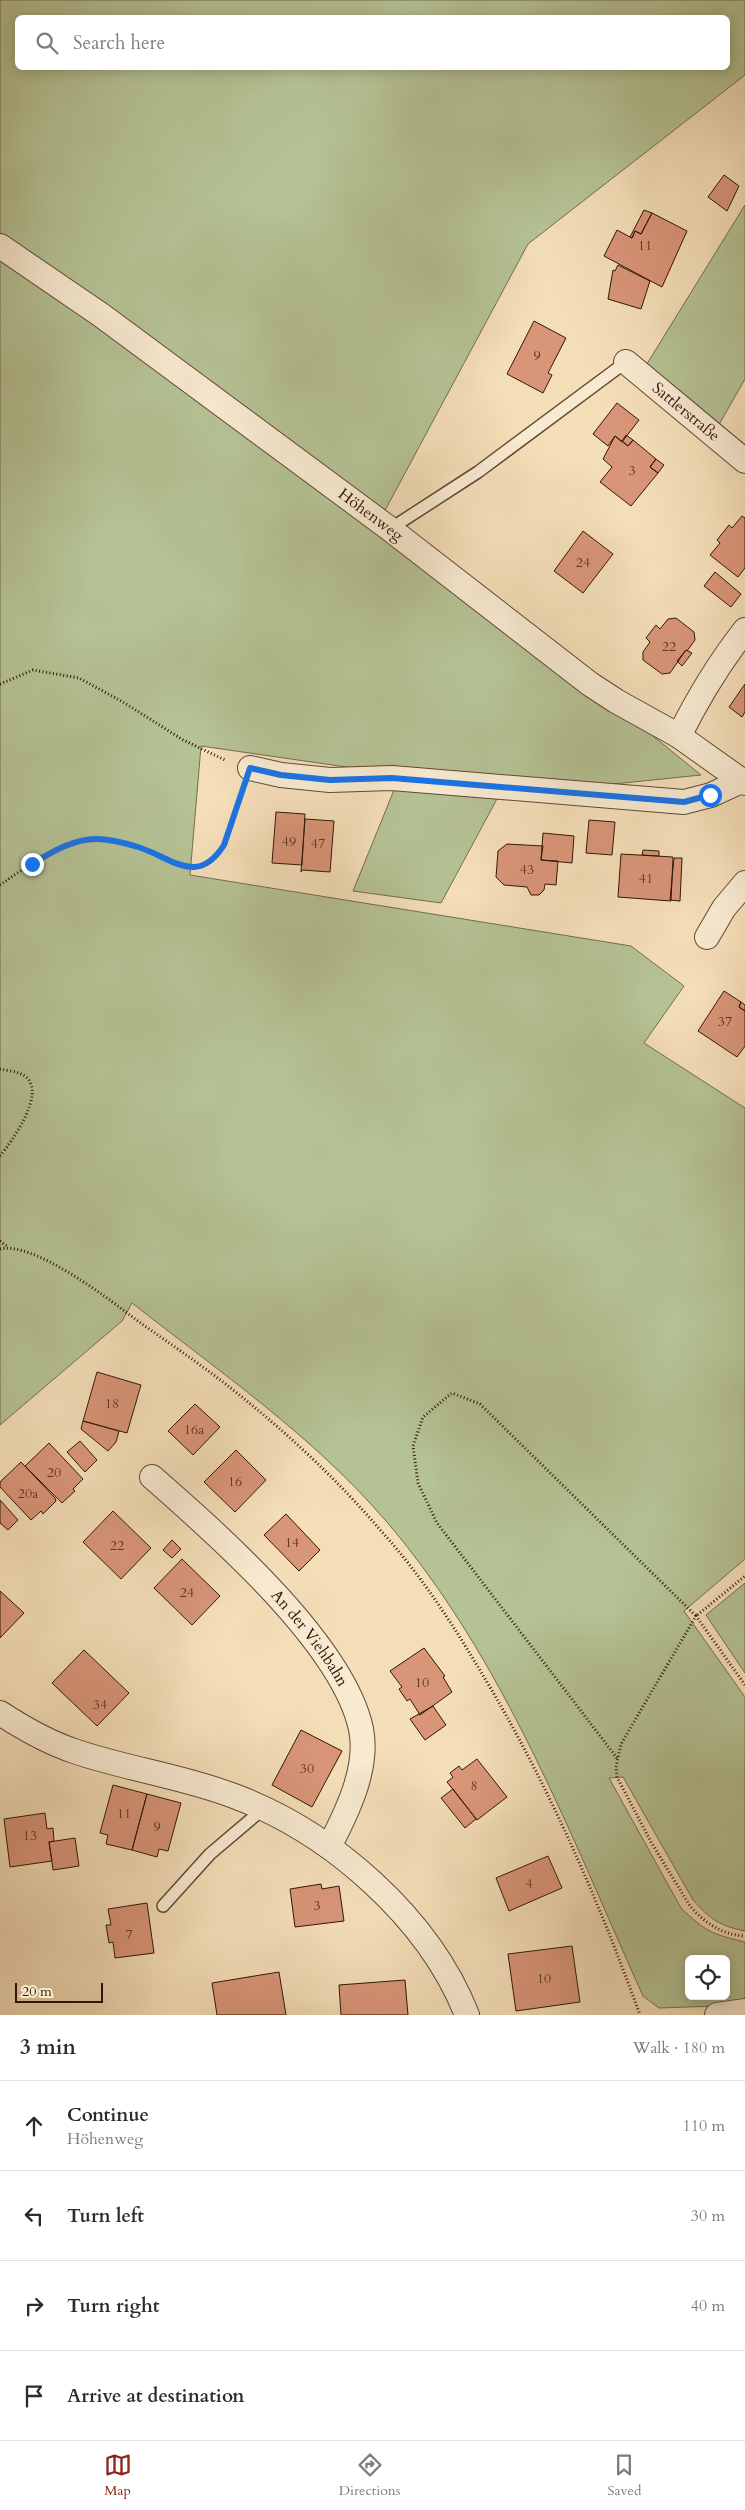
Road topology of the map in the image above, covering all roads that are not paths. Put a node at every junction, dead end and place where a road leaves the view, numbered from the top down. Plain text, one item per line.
1 (0, 246) edge
2 (626, 362) joint
3 (745, 462) edge
4 (390, 529) junction
5 (745, 630) edge
6 (679, 736) junction
7 (250, 768) road end
8 (743, 782) edge
9 (745, 883) edge
10 (707, 937) dead end
11 (152, 1477) dead end
12 (0, 1713) edge
13 (263, 1809) junction
14 (330, 1845) junction
15 (163, 1906) dead end
16 (745, 2011) edge
17 (468, 2015) edge
18 (717, 2015) edge

1 - 4 street, Höhenweg
2 - 3 street, Sattlerstraße
2 - 4 lane
4 - 6 street, Höhenweg
5 - 6 street
6 - 8 street, Höhenweg
7 - 8 street, Höhenweg
9 - 10 street
11 - 14 street, An der Viehbahn
12 - 13 street
13 - 14 street
13 - 15 lane
14 - 17 street
16 - 18 street

